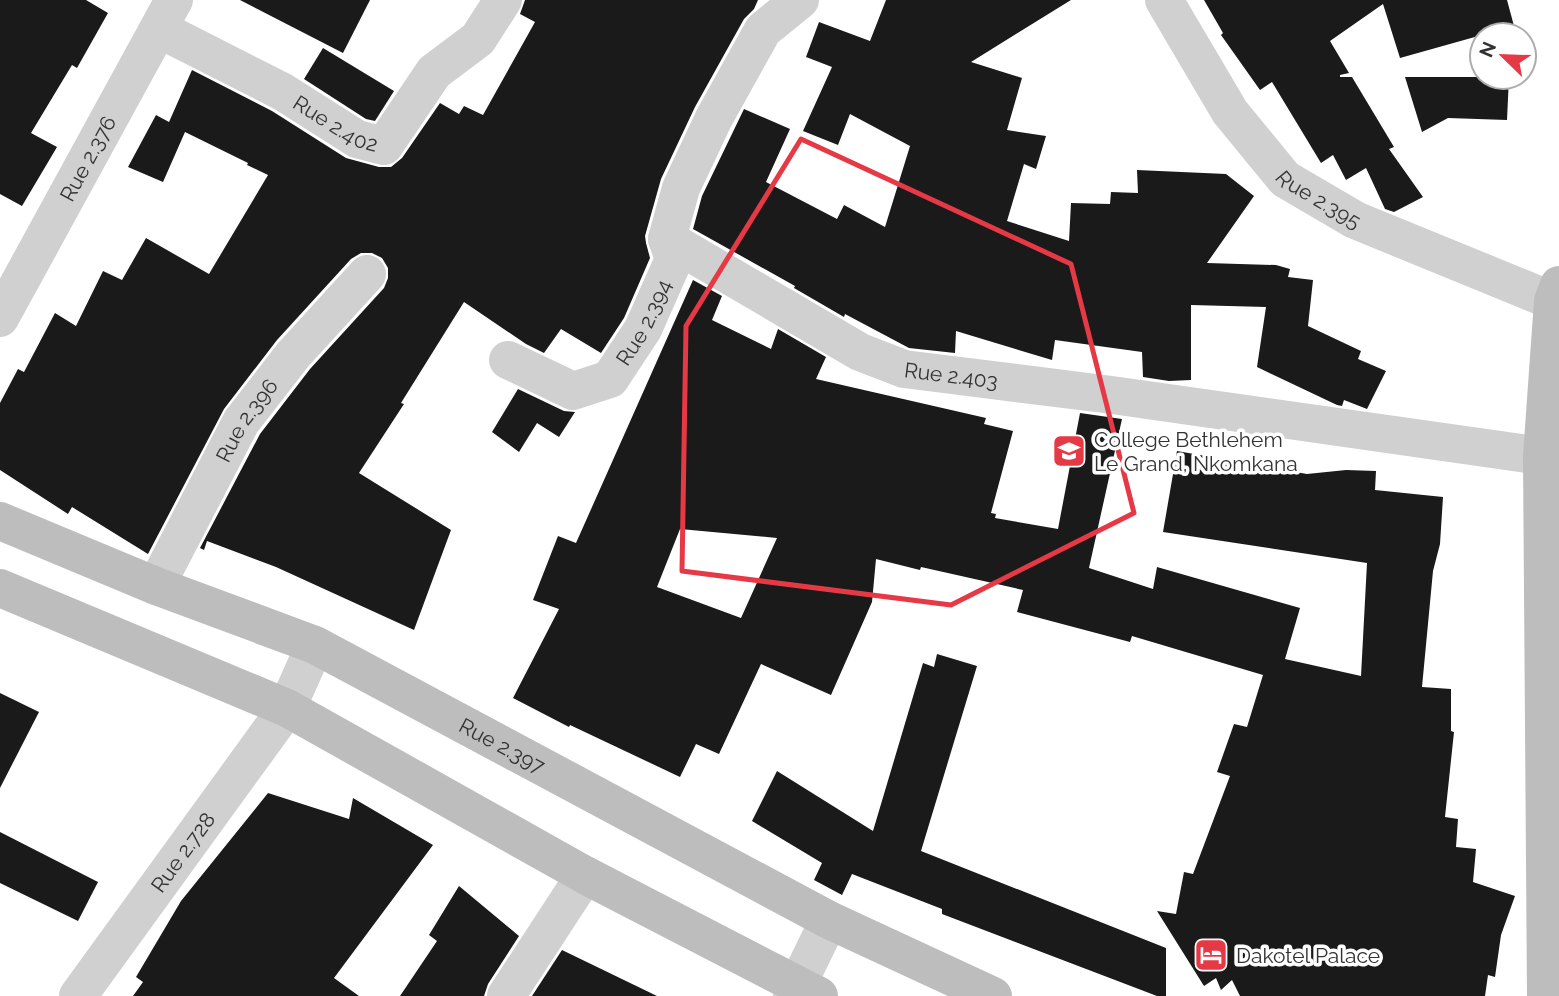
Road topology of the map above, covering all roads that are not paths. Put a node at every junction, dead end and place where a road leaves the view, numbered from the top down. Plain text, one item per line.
1 (503, 0) edge
2 (800, 0) edge
3 (1164, 0) edge
4 (166, 14) edge
5 (667, 239) junction
6 (367, 274) dead end
7 (1556, 293) edge
8 (0, 318) edge
9 (508, 360) dead end
10 (1542, 456) junction
11 (0, 521) edge
12 (156, 586) junction
13 (0, 587) edge
14 (315, 645) junction
15 (288, 708) junction
16 (585, 875) junction
17 (829, 920) junction
18 (803, 993) edge
19 (78, 996) edge
20 (506, 996) edge
21 (993, 996) edge
22 (1546, 996) edge

1 - 4 street, Rue 2.402
2 - 5 street
3 - 7 street, Rue 2.395
4 - 8 street, Rue 2.376
5 - 9 street, Rue 2.394
5 - 10 street, Rue 2.403
6 - 12 street, Rue 2.396
7 - 10 main road
10 - 22 main road
11 - 12 main road, Rue 2.397
12 - 14 main road, Rue 2.397
13 - 15 main road
14 - 15 street, Rue 2.728
14 - 17 main road, Rue 2.397
15 - 16 main road
15 - 19 street, Rue 2.728
16 - 18 main road
16 - 20 street
17 - 18 street
17 - 21 main road, Rue 2.397

